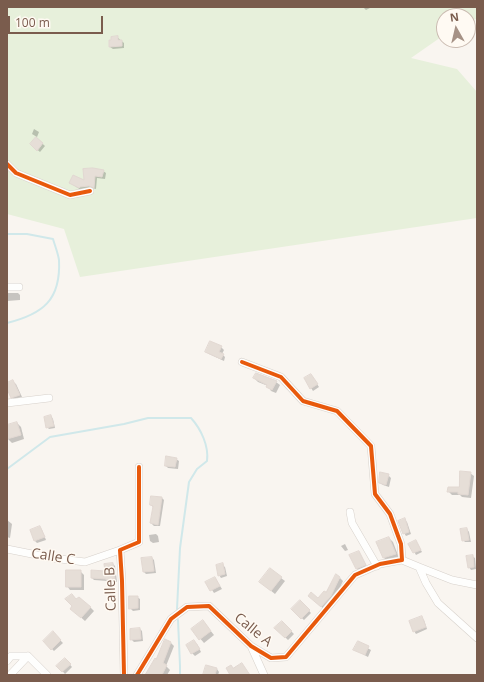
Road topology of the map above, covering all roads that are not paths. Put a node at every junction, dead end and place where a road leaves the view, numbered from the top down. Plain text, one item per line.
1 (7, 164) edge
2 (90, 191) dead end
3 (7, 287) edge
4 (19, 287) dead end
5 (242, 362) dead end
6 (49, 398) dead end
7 (7, 403) edge
8 (139, 467) dead end
9 (350, 512) dead end
10 (7, 549) edge
11 (120, 550) junction
12 (402, 560) junction
13 (376, 566) junction
14 (419, 567) junction
15 (477, 585) edge
16 (477, 638) edge
17 (251, 646) junction
18 (28, 656) junction
19 (7, 661) edge
20 (10, 675) edge
21 (47, 675) edge
22 (124, 675) edge
23 (137, 675) edge
24 (264, 675) edge

1 - 2 street
3 - 4 street
5 - 12 street
6 - 7 street
8 - 11 street, Calle B
9 - 13 street
10 - 11 street, Calle C
11 - 22 street, Calle B
12 - 13 street, Calle A
12 - 14 street
13 - 17 street, Calle A
14 - 15 street
14 - 16 street
17 - 23 street, Calle A
17 - 24 street
18 - 19 street
18 - 20 street
18 - 21 street

